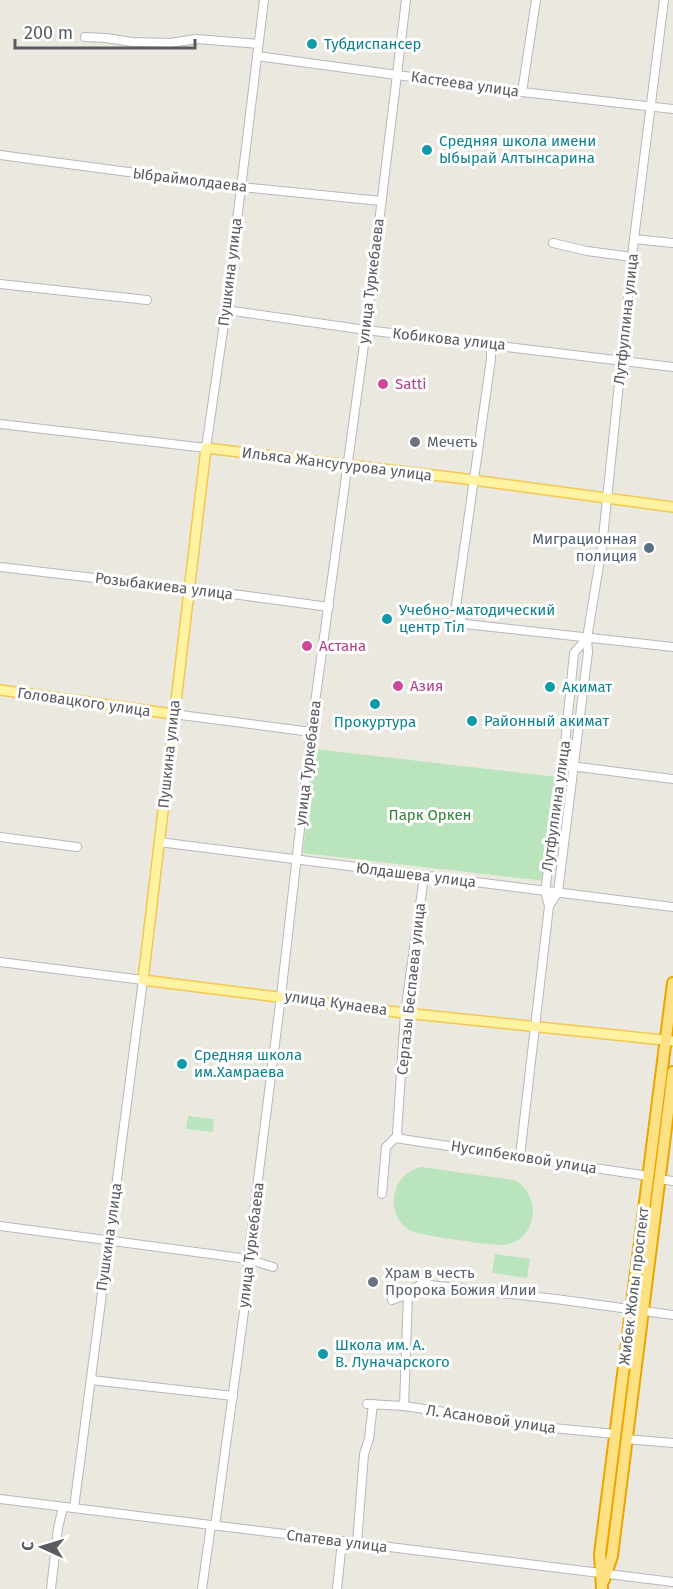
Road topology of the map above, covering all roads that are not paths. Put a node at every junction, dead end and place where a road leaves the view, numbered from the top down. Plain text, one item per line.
1 (264, 0) edge
2 (406, 0) edge
3 (536, 0) edge
4 (664, 0) edge
5 (85, 37) dead end
6 (258, 44) junction
7 (257, 56) junction
8 (397, 74) junction
9 (522, 92) junction
10 (650, 106) junction
11 (673, 109) edge
12 (0, 155) edge
13 (241, 187) junction
14 (381, 201) junction
15 (634, 239) junction
16 (553, 243) dead end
17 (673, 243) edge
18 (632, 257) junction
19 (0, 284) edge
20 (147, 300) dead end
21 (226, 310) junction
22 (366, 330) junction
23 (491, 344) junction
24 (621, 362) junction
25 (673, 367) edge
26 (0, 423) edge
27 (206, 448) junction
28 (347, 465) junction
29 (473, 480) junction
30 (608, 498) junction
31 (673, 507) edge
32 (0, 567) edge
33 (189, 589) junction
34 (329, 607) junction
35 (587, 638) junction
36 (673, 647) edge
37 (0, 690) edge
38 (173, 714) junction
39 (311, 732) junction
40 (563, 765) junction
41 (574, 766) junction
42 (673, 778) edge
43 (0, 837) edge
44 (159, 842) junction
45 (77, 847) dead end
46 (296, 860) junction
47 (423, 876) junction
48 (545, 891) junction
49 (558, 892) junction
50 (549, 906) junction
51 (673, 908) edge
52 (0, 962) edge
53 (143, 980) junction
54 (673, 983) edge
55 (281, 996) junction
56 (405, 1013) junction
57 (536, 1026) junction
58 (669, 1041) edge
59 (673, 1072) edge
60 (397, 1137) junction
61 (520, 1156) junction
62 (654, 1178) junction
63 (673, 1181) edge
64 (382, 1194) dead end
65 (0, 1226) edge
66 (108, 1241) junction
67 (248, 1259) junction
68 (273, 1267) dead end
69 (408, 1294) junction
70 (392, 1300) dead end
71 (637, 1310) junction
72 (673, 1315) edge
73 (91, 1380) junction
74 (232, 1396) junction
75 (404, 1406) junction
76 (615, 1434) junction
77 (626, 1439) junction
78 (673, 1443) edge
79 (0, 1499) edge
80 (63, 1507) junction
81 (74, 1508) junction
82 (213, 1526) junction
83 (342, 1541) junction
84 (357, 1543) junction
85 (603, 1574) junction
86 (673, 1582) edge
87 (51, 1589) edge
88 (202, 1589) edge
89 (337, 1589) edge
90 (602, 1589) edge

1 - 6 street, Пушкина улица
2 - 8 street, улица Туркебаева
3 - 9 street
4 - 10 street, Лутфуллина улица
5 - 6 street
6 - 7 street, Пушкина улица
7 - 8 street, Кастеева улица
7 - 13 street, Пушкина улица
8 - 9 street, Кастеева улица
8 - 14 street, улица Туркебаева
9 - 10 street, Кастеева улица
10 - 11 street, Кастеева улица
10 - 15 street, Лутфуллина улица
12 - 13 street, Ыбраймолдаева
13 - 14 street, Ыбраймолдаева
13 - 21 street, Пушкина улица
14 - 22 street, улица Туркебаева
15 - 17 street
15 - 18 street, Лутфуллина улица
16 - 18 street
18 - 24 street, Лутфуллина улица
19 - 20 street
21 - 22 street, Кобикова улица
21 - 27 street, Пушкина улица
22 - 23 street, Кобикова улица
22 - 28 street, улица Туркебаева
23 - 24 street, Кобикова улица
23 - 29 street
24 - 25 street, Кобикова улица
24 - 30 street, Лутфуллина улица
26 - 27 street, Ильяса Жансугурова улица
27 - 28 main road, Ильяса Жансугурова улица
27 - 33 main road, Пушкина улица
28 - 29 main road, Ильяса Жансугурова улица
28 - 34 street, улица Туркебаева
29 - 30 main road, Ильяса Жансугурова улица
29 - 35 street
30 - 31 main road, Ильяса Жансугурова улица
30 - 35 street, Лутфуллина улица
32 - 33 street, Розыбакиева улица
33 - 34 street, Розыбакиева улица
33 - 38 main road, Пушкина улица
34 - 39 street, улица Туркебаева
35 - 36 street
35 - 40 street, Лутфуллина улица
35 - 41 street, Лутфуллина улица
37 - 38 main road, Головацкого улица
38 - 39 street, Головацкого улица
38 - 44 main road, Пушкина улица
39 - 46 street, улица Туркебаева
40 - 41 street
40 - 48 street, Лутфуллина улица
41 - 42 street
41 - 49 street, Лутфуллина улица
43 - 45 street
44 - 46 street, Юлдашева улица
44 - 53 main road, Пушкина улица
46 - 47 street, Юлдашева улица
46 - 55 street, улица Туркебаева
47 - 48 street, Юлдашева улица
47 - 56 street, Сергазы Беспаева улица
48 - 49 street, Юлдашева улица
48 - 50 street, Лутфуллина улица
49 - 50 street, Лутфуллина улица
49 - 51 street, Юлдашева улица
50 - 57 street, Лутфуллина улица
52 - 53 street, улица Кунаева
53 - 55 main road, улица Кунаева
53 - 66 street, Пушкина улица
54 - 58 highway, Жибек Жолы проспект
55 - 56 main road, улица Кунаева
55 - 67 street, улица Туркебаева
56 - 57 main road, улица Кунаева
56 - 60 street, Сергазы Беспаева улица
57 - 58 main road, улица Кунаева
57 - 61 street, Лутфуллина улица
58 - 62 highway, Жибек Жолы проспект
59 - 62 highway, Жибек Жолы проспект
60 - 61 street, Нусипбековой улица
60 - 64 street, Сергазы Беспаева улица
61 - 62 street, Нусипбековой улица
62 - 63 street, Нусипбековой улица
62 - 71 highway, Жибек Жолы проспект
65 - 66 street
66 - 67 street
66 - 73 street, Пушкина улица
67 - 68 street
67 - 74 street, улица Туркебаева
69 - 70 street
69 - 71 street
69 - 75 street
71 - 72 street
71 - 76 highway, Жибек Жолы проспект
71 - 77 highway, Жибек Жолы проспект
73 - 74 street
73 - 81 street, Пушкина улица
74 - 82 street, улица Туркебаева
75 - 76 street, Л. Асановой улица
75 - 84 street, Л. Асановой улица
76 - 85 highway, Жибек Жолы проспект
77 - 78 street
77 - 85 highway, Жибек Жолы проспект
79 - 80 street, Спатева улица
80 - 81 street, Спатева улица
80 - 87 street
81 - 82 street, Спатева улица
82 - 83 street, Спатева улица
82 - 88 street, улица Туркебаева
83 - 84 street, Спатева улица
83 - 89 street
84 - 85 street, Спатева улица
85 - 86 street, Спатева улица
85 - 90 highway, Жибек Жолы проспект

